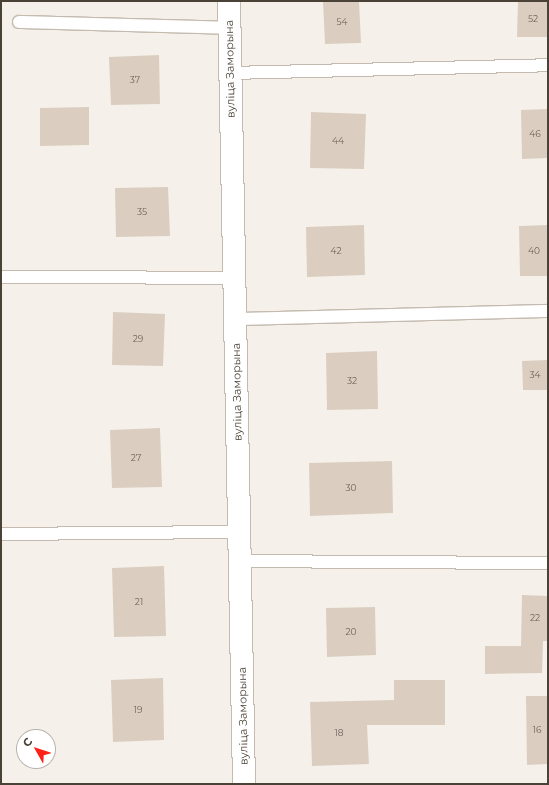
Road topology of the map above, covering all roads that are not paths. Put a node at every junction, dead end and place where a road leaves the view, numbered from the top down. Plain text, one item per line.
1 (230, 1) edge
2 (19, 22) dead end
3 (229, 28) junction
4 (548, 65) edge
5 (230, 73) junction
6 (1, 277) edge
7 (234, 278) junction
8 (548, 311) edge
9 (236, 319) junction
10 (240, 532) junction
11 (1, 534) edge
12 (240, 561) junction
13 (548, 563) edge
14 (244, 784) edge

1 - 3 street, вуліца Заморына
2 - 3 lane
3 - 5 street, вуліца Заморына
4 - 5 lane
5 - 7 street, вуліца Заморына
6 - 7 lane
7 - 9 street, вуліца Заморына
8 - 9 lane
9 - 10 street, вуліца Заморына
10 - 11 lane
10 - 12 street, вуліца Заморына
12 - 13 lane
12 - 14 street, вуліца Заморына

